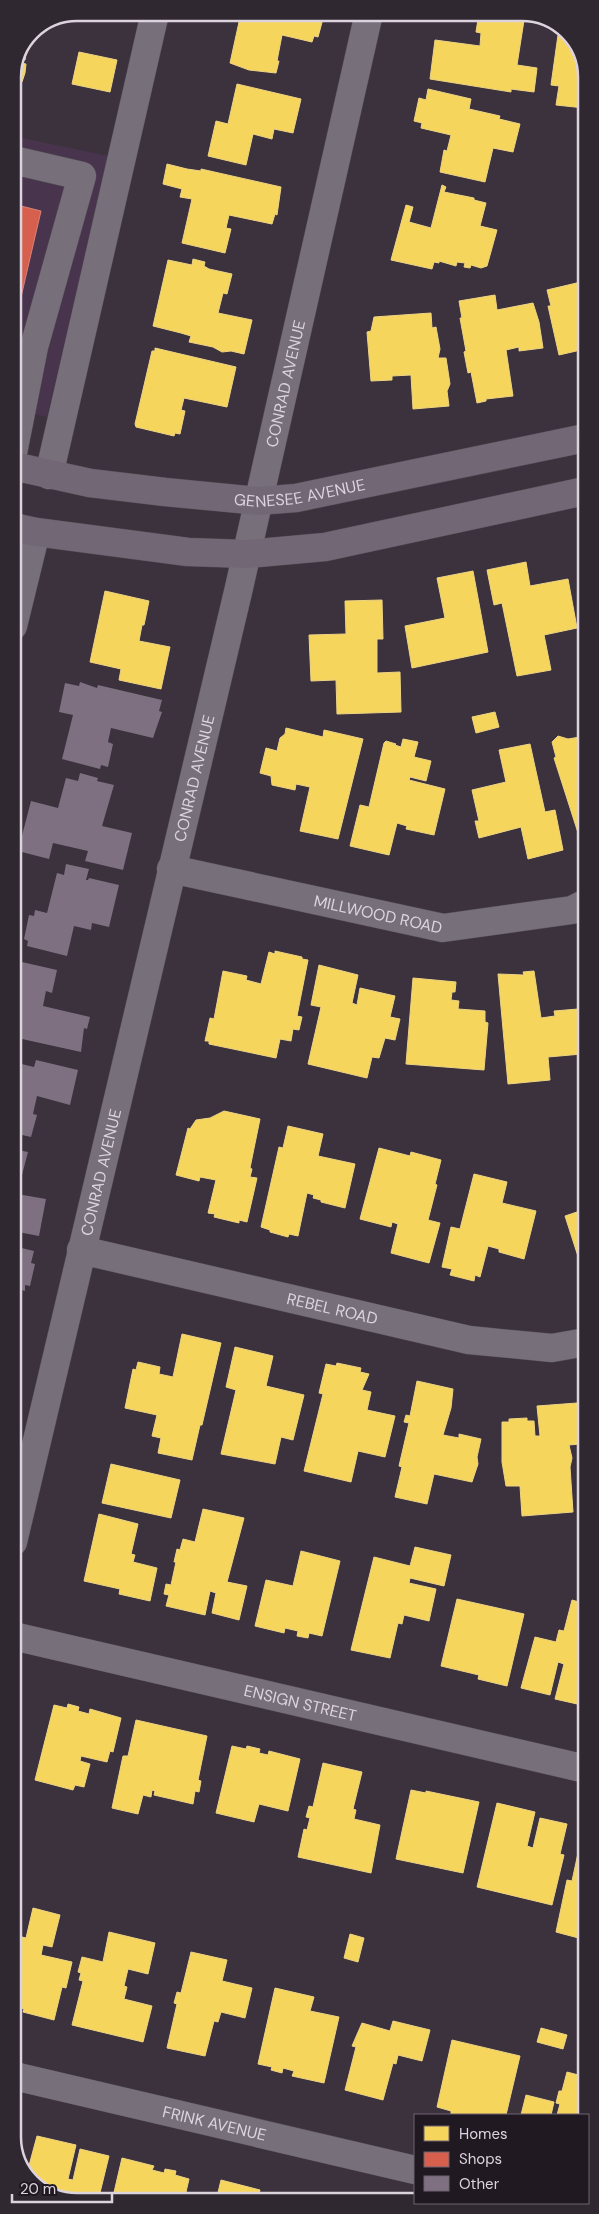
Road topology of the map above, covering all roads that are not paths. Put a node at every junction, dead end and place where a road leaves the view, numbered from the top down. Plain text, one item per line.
1 (153, 21) edge
2 (367, 21) edge
3 (21, 162) edge
4 (23, 344) edge
5 (21, 366) edge
6 (578, 439) edge
7 (21, 468) edge
8 (49, 475) junction
9 (578, 493) edge
10 (258, 501) junction
11 (24, 529) edge
12 (247, 554) junction
13 (21, 555) edge
14 (171, 869) junction
15 (578, 907) edge
16 (81, 1250) junction
17 (578, 1343) edge
18 (21, 1508) edge
19 (21, 1638) edge
20 (578, 1766) edge
21 (21, 2078) edge
22 (414, 2170) edge

1 - 8 street
2 - 10 street, CONRAD AVENUE
3 - 4 street
4 - 5 street
6 - 10 main road, GENESEE AVENUE
7 - 8 main road, GENESEE AVENUE
8 - 10 main road, GENESEE AVENUE
9 - 12 main road
10 - 12 street, CONRAD AVENUE
11 - 12 main road
11 - 13 street
12 - 14 street, CONRAD AVENUE
14 - 15 street, MILLWOOD ROAD
14 - 16 street, CONRAD AVENUE
16 - 17 street, REBEL ROAD
16 - 18 street, CONRAD AVENUE
19 - 20 street, ENSIGN STREET
21 - 22 street, FRINK AVENUE

